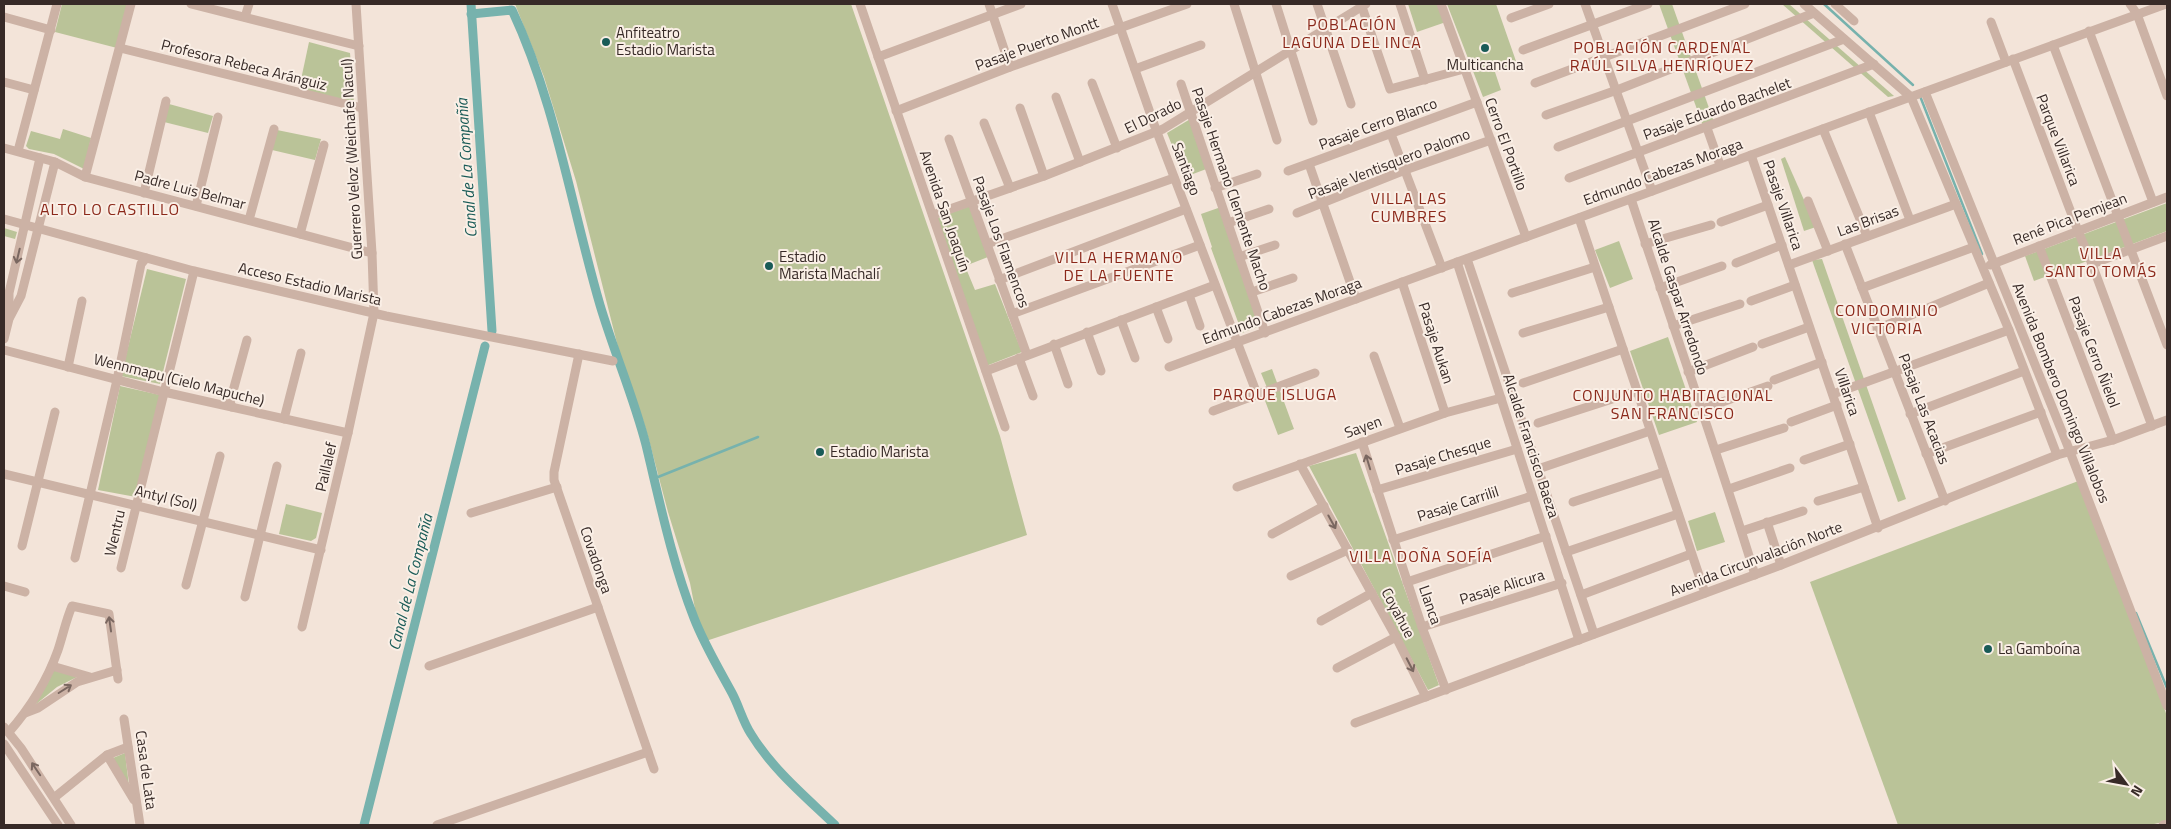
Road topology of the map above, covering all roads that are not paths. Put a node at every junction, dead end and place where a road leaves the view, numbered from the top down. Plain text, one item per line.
1 (57, 4) edge
2 (131, 4) edge
3 (192, 4) edge
4 (249, 4) edge
5 (356, 4) edge
6 (863, 4) edge
7 (989, 4) edge
8 (1021, 4) edge
9 (1112, 4) edge
10 (1187, 4) edge
11 (1234, 4) edge
12 (1276, 4) edge
13 (1316, 4) edge
14 (1400, 4) edge
15 (1441, 4) edge
16 (1549, 4) edge
17 (1585, 4) edge
18 (1648, 4) edge
19 (1744, 4) edge
20 (1804, 4) edge
21 (1835, 4) edge
22 (2130, 4) edge
23 (2166, 4) edge
24 (1363, 5) edge
25 (1814, 13) junction
26 (992, 14) junction
27 (2137, 14) junction
28 (4, 17) edge
29 (245, 17) junction
30 (1511, 18) dead end
31 (1854, 21) dead end
32 (1991, 22) dead end
33 (1592, 25) junction
34 (1121, 28) junction
35 (1325, 29) junction
36 (51, 30) junction
37 (2090, 31) junction
38 (1844, 39) junction
39 (1202, 45) dead end
40 (2053, 45) junction
41 (359, 46) junction
42 (120, 48) junction
43 (1523, 50) dead end
44 (1291, 51) junction
45 (878, 57) junction
46 (1605, 58) junction
47 (2010, 61) junction
48 (1874, 64) junction
49 (1010, 67) junction
50 (1135, 69) junction
51 (1464, 69) junction
52 (1255, 73) junction
53 (1425, 80) junction
54 (4, 82) edge
55 (1092, 82) dead end
56 (1535, 83) dead end
57 (1181, 84) dead end
58 (34, 90) junction
59 (1617, 90) junction
60 (1926, 92) junction
61 (1911, 96) junction
62 (2167, 96) edge
63 (1056, 97) dead end
64 (166, 101) dead end
65 (1477, 102) junction
66 (1351, 104) dead end
67 (362, 108) junction
68 (1020, 108) dead end
69 (896, 111) junction
70 (1868, 112) junction
71 (1191, 113) junction
72 (1546, 115) dead end
73 (218, 117) dead end
74 (1313, 120) dead end
75 (1628, 121) junction
76 (984, 123) dead end
77 (1707, 128) junction
78 (274, 129) dead end
79 (1823, 129) junction
80 (1157, 132) junction
81 (1391, 134) junction
82 (949, 139) dead end
83 (1277, 140) dead end
84 (1491, 140) junction
85 (324, 144) dead end
86 (1558, 147) dead end
87 (4, 148) edge
88 (1117, 148) junction
89 (18, 151) junction
90 (1639, 153) junction
91 (1751, 155) junction
92 (40, 158) junction
93 (55, 162) junction
94 (1080, 162) junction
95 (1309, 164) junction
96 (1720, 165) junction
97 (1405, 170) junction
98 (1288, 171) dead end
99 (1257, 174) dead end
100 (1044, 176) junction
101 (85, 177) junction
102 (1174, 178) junction
103 (1569, 178) dead end
104 (1010, 188) junction
105 (1215, 188) junction
106 (1652, 191) junction
107 (144, 192) junction
108 (2167, 197) edge
109 (1631, 198) junction
110 (972, 201) junction
111 (1808, 201) dead end
112 (2154, 202) junction
113 (1323, 204) junction
114 (1956, 204) junction
115 (1768, 205) junction
116 (196, 206) junction
117 (1186, 208) junction
118 (1270, 209) dead end
119 (1298, 214) dead end
120 (933, 215) junction
121 (2119, 215) junction
122 (1579, 218) junction
123 (4, 220) edge
124 (249, 220) junction
125 (1910, 220) junction
126 (1721, 222) dead end
127 (1228, 224) junction
128 (25, 225) junction
129 (1711, 225) dead end
130 (39, 228) junction
131 (2078, 231) junction
132 (300, 234) junction
133 (1867, 236) junction
134 (2167, 236) edge
135 (1526, 237) junction
136 (987, 244) junction
137 (1645, 244) junction
138 (1845, 244) junction
139 (1200, 245) junction
140 (1275, 245) dead end
141 (1782, 246) junction
142 (2039, 246) junction
143 (1974, 247) junction
144 (2131, 249) junction
145 (1828, 251) junction
146 (372, 252) junction
147 (1239, 257) junction
148 (146, 258) junction
149 (1467, 259) junction
150 (1457, 262) junction
151 (1736, 263) dead end
152 (1994, 263) junction
153 (2092, 264) junction
154 (1789, 265) junction
155 (1722, 266) dead end
156 (1595, 267) junction
157 (1442, 268) junction
158 (1983, 268) junction
159 (194, 270) junction
160 (1293, 278) dead end
161 (999, 280) junction
162 (1402, 282) junction
163 (1990, 283) junction
164 (1215, 285) junction
165 (1795, 285) junction
166 (1660, 288) junction
167 (1862, 288) junction
168 (1252, 292) junction
169 (1512, 293) dead end
170 (1188, 295) junction
171 (1356, 299) junction
172 (82, 301) dead end
173 (1751, 301) dead end
174 (1740, 304) dead end
175 (1609, 306) junction
176 (1156, 307) junction
177 (374, 313) junction
178 (1012, 314) junction
179 (9, 319) junction
180 (1121, 320) junction
181 (1200, 326) dead end
182 (1673, 326) junction
183 (1809, 327) junction
184 (1877, 329) junction
185 (2009, 330) junction
186 (1088, 332) junction
187 (1265, 332) junction
188 (1523, 333) dead end
189 (4, 339) edge
190 (1168, 339) dead end
191 (247, 340) dead end
192 (1237, 342) junction
193 (1054, 344) junction
194 (1762, 344) dead end
195 (2167, 345) edge
196 (1752, 348) dead end
197 (1623, 349) junction
198 (4, 350) edge
199 (302, 353) dead end
200 (579, 354) junction
201 (1374, 356) dead end
202 (1023, 357) junction
203 (1135, 358) dead end
204 (613, 361) dead end
205 (1822, 362) junction
206 (68, 367) junction
207 (1169, 367) dead end
208 (986, 370) junction
209 (1101, 371) dead end
210 (2024, 371) junction
211 (1315, 372) dead end
212 (1688, 372) junction
213 (1895, 372) junction
214 (117, 380) junction
215 (1523, 383) dead end
216 (1068, 384) dead end
217 (1637, 391) junction
218 (164, 392) junction
219 (1257, 394) junction
220 (1833, 394) junction
221 (1032, 396) dead end
222 (1501, 398) junction
223 (1837, 405) junction
224 (232, 407) junction
225 (1702, 409) junction
226 (1212, 411) dead end
227 (55, 412) dead end
228 (1445, 412) junction
229 (2041, 412) junction
230 (1910, 414) junction
231 (284, 419) junction
232 (2167, 420) edge
233 (1538, 422) dead end
234 (1005, 426) dead end
235 (2152, 426) junction
236 (1400, 428) junction
237 (1650, 431) junction
238 (348, 433) junction
239 (2113, 440) junction
240 (1362, 442) junction
241 (1850, 444) junction
242 (1517, 449) junction
243 (1716, 450) junction
244 (2070, 452) junction
245 (1926, 454) junction
246 (2057, 455) junction
247 (220, 456) dead end
248 (1804, 460) dead end
249 (1300, 464) junction
250 (277, 466) dead end
251 (1790, 468) dead end
252 (1538, 469) junction
253 (1664, 472) junction
254 (4, 474) edge
255 (38, 483) junction
256 (1864, 486) junction
257 (557, 487) junction
258 (1237, 487) dead end
259 (1729, 488) junction
260 (1377, 490) junction
261 (90, 494) junction
262 (1532, 496) junction
263 (1818, 501) dead end
264 (1945, 501) junction
265 (1573, 502) dead end
266 (136, 505) junction
267 (1324, 506) junction
268 (1803, 511) dead end
269 (471, 513) dead end
270 (1678, 514) junction
271 (202, 521) junction
272 (1766, 522) junction
273 (1878, 528) junction
274 (1742, 530) junction
275 (1272, 534) dead end
276 (260, 535) junction
277 (1546, 536) junction
278 (1393, 540) junction
279 (22, 546) dead end
280 (320, 550) junction
281 (1348, 550) junction
282 (1566, 552) junction
283 (1691, 554) junction
284 (75, 558) dead end
285 (1781, 565) junction
286 (121, 568) dead end
287 (1755, 574) junction
288 (1291, 576) dead end
289 (1407, 582) junction
290 (1562, 583) junction
291 (4, 586) edge
292 (186, 586) dead end
293 (25, 592) dead end
294 (1372, 593) junction
295 (1705, 593) junction
296 (1581, 594) junction
297 (245, 597) dead end
298 (598, 607) junction
299 (1321, 620) dead end
300 (302, 627) dead end
301 (1422, 627) junction
302 (1594, 634) junction
303 (1396, 637) junction
304 (1579, 640) junction
305 (52, 666) junction
306 (429, 666) dead end
307 (1337, 668) dead end
308 (91, 677) junction
309 (1446, 690) junction
310 (1426, 697) junction
311 (2167, 706) edge
312 (24, 714) junction
313 (124, 719) dead end
314 (1355, 723) dead end
315 (6, 730) edge
316 (4, 744) edge
317 (128, 746) junction
318 (648, 752) junction
319 (107, 755) junction
320 (8, 757) edge
321 (654, 769) dead end
322 (55, 798) junction
323 (137, 804) junction
324 (2167, 824) edge
325 (58, 825) edge
326 (71, 825) edge
327 (140, 825) edge
328 (437, 825) edge
329 (2163, 825) edge

1 - 36 street
2 - 42 street
3 - 29 street
4 - 29 street
5 - 41 street, Guerrero Veloz (Weichafe Nacul)
6 - 45 street, Avenida San Joaquín
7 - 26 street
8 - 26 street
9 - 34 street, Santiago
10 - 34 street, Pasaje Puerto Montt
11 - 52 street
12 - 44 street
13 - 35 street
14 - 53 street
15 - 51 street, Cerro El Portillo
16 - 30 street
17 - 33 street
18 - 33 street
19 - 46 street
20 - 25 street, Avenida Bombero Domingo Villalobos
21 - 31 street
22 - 27 street
23 - 27 street, Edmundo Cabezas Moraga
24 - 35 street, El Dorado
24 - 53 street
25 - 38 street, Avenida Bombero Domingo Villalobos
25 - 59 street
26 - 45 street
26 - 49 street
27 - 37 street, Edmundo Cabezas Moraga
27 - 62 street
28 - 36 street
29 - 41 street
32 - 47 street, Parque Villarica
33 - 43 street
33 - 46 street
34 - 49 street, Pasaje Puerto Montt
34 - 50 street, Santiago
35 - 44 street, El Dorado
35 - 66 street
36 - 58 street
37 - 40 street, Edmundo Cabezas Moraga
37 - 112 street
38 - 48 street, Avenida Bombero Domingo Villalobos
38 - 75 street
39 - 50 street
40 - 47 street, Edmundo Cabezas Moraga
40 - 121 street
41 - 67 street, Guerrero Veloz (Weichafe Nacul)
42 - 67 street, Profesora Rebeca Aránguiz
42 - 101 street
44 - 52 street, El Dorado
44 - 74 street
45 - 69 street, Avenida San Joaquín
46 - 56 street
46 - 59 street
47 - 60 street, Edmundo Cabezas Moraga
47 - 131 street, Parque Villarica
48 - 61 street, Avenida Bombero Domingo Villalobos
48 - 77 street, Pasaje Eduardo Bachelet
49 - 69 street, Pasaje Puerto Montt
50 - 80 street, Santiago
51 - 53 street
51 - 65 street, Cerro El Portillo
52 - 71 street, El Dorado
52 - 83 street
54 - 58 street
55 - 88 street
57 - 71 street, Pasaje Hermano Clemente Macho
58 - 89 street
59 - 72 street
59 - 75 street
60 - 61 street, Edmundo Cabezas Moraga
60 - 152 street, Avenida Bombero Domingo Villalobos
61 - 70 street, Edmundo Cabezas Moraga
61 - 114 street, Avenida Bombero Domingo Villalobos
63 - 94 street
64 - 107 street
65 - 81 street, Pasaje Cerro Blanco
65 - 84 street, Cerro El Portillo
67 - 146 street, Guerrero Veloz (Weichafe Nacul)
68 - 100 street
69 - 120 street, Avenida San Joaquín
70 - 79 street, Edmundo Cabezas Moraga
70 - 125 street
71 - 80 street, El Dorado
71 - 105 street, Pasaje Hermano Clemente Macho
73 - 116 street
75 - 86 street
75 - 90 street
76 - 104 street
77 - 90 street, Pasaje Eduardo Bachelet
77 - 96 street
78 - 124 street
79 - 91 street, Edmundo Cabezas Moraga
79 - 133 street
80 - 88 street, El Dorado
80 - 102 street, Santiago
81 - 95 street, Pasaje Cerro Blanco
81 - 97 street
82 - 110 street, Pasaje Los Flamencos
84 - 97 street, Pasaje Ventisquero Palomo
84 - 135 street, Cerro El Portillo
85 - 132 street
87 - 89 street, Padre Luis Belmar
88 - 94 street, El Dorado
89 - 92 street, Padre Luis Belmar
90 - 103 street, Pasaje Eduardo Bachelet
90 - 106 street
91 - 96 street, Edmundo Cabezas Moraga
91 - 115 street, Pasaje Villarica
92 - 93 street, Padre Luis Belmar
92 - 128 street
93 - 101 street, Padre Luis Belmar
93 - 130 street
94 - 100 street, El Dorado
95 - 98 street, Pasaje Cerro Blanco
95 - 113 street
96 - 106 street, Edmundo Cabezas Moraga
97 - 113 street, Pasaje Ventisquero Palomo
97 - 157 street
99 - 105 street
100 - 104 street, El Dorado
101 - 107 street, Padre Luis Belmar
102 - 117 street, Santiago
102 - 136 street
104 - 110 street, El Dorado
105 - 127 street, Pasaje Hermano Clemente Macho
106 - 109 street, Edmundo Cabezas Moraga
107 - 116 street, Padre Luis Belmar
108 - 112 street, René Pica Pemjean
109 - 122 street, Edmundo Cabezas Moraga
109 - 137 street, Alcalde Gaspar Arredondo
110 - 120 street, El Dorado
110 - 136 street, Pasaje Los Flamencos
111 - 145 street
112 - 121 street, René Pica Pemjean
113 - 119 street, Pasaje Ventisquero Palomo
113 - 171 street
114 - 125 street, Las Brisas
114 - 143 street, Avenida Bombero Domingo Villalobos
115 - 126 street
115 - 141 street, Pasaje Villarica
116 - 124 street, Padre Luis Belmar
117 - 139 street, Santiago
117 - 161 street
118 - 127 street
120 - 208 street, Avenida San Joaquín
121 - 131 street, René Pica Pemjean
121 - 144 street
122 - 135 street, Edmundo Cabezas Moraga
122 - 156 street
123 - 128 street, Acceso Estadio Marista
124 - 132 street, Padre Luis Belmar
125 - 133 street, Las Brisas
127 - 147 street, Pasaje Hermano Clemente Macho
128 - 130 street, Acceso Estadio Marista
128 -> 179 street
129 - 137 street
130 - 148 street, Acceso Estadio Marista
130 - 179 street
131 - 142 street, René Pica Pemjean
131 - 153 street, Parque Villarica
132 - 146 street, Padre Luis Belmar
133 - 138 street, Las Brisas
134 - 144 street
135 - 149 street, Edmundo Cabezas Moraga
136 - 161 street, Pasaje Los Flamencos
137 - 166 street, Alcalde Gaspar Arredondo
138 - 145 street, Las Brisas
138 - 167 street, Pasaje Las Acacias
139 - 164 street, Santiago
139 - 178 street
140 - 147 street
141 - 151 street
141 - 154 street, Pasaje Villarica
142 - 152 street, René Pica Pemjean
142 - 239 street, Pasaje Cerro Ñielol
143 - 158 street, Avenida Bombero Domingo Villalobos
143 - 167 street
144 - 153 street
144 - 195 street
145 - 154 street, Las Brisas
146 - 177 street, Guerrero Veloz (Weichafe Nacul)
147 - 168 street, Pasaje Hermano Clemente Macho
148 - 159 street, Acceso Estadio Marista
148 - 214 street
149 - 150 street, Edmundo Cabezas Moraga
149 - 252 street, Alcalde Francisco Baeza
150 - 157 street, Edmundo Cabezas Moraga
150 - 222 street, Alcalde Francisco Baeza
152 - 158 street, René Pica Pemjean
152 - 244 street, Avenida Bombero Domingo Villalobos
153 - 235 street, Parque Villarica
154 - 165 street, Villarica
155 - 166 street
156 - 169 street
156 - 175 street
157 - 162 street, Edmundo Cabezas Moraga
158 - 163 street, Avenida Bombero Domingo Villalobos
159 - 177 street, Acceso Estadio Marista
159 - 218 street, Wentru
160 - 168 street
161 - 178 street, Pasaje Los Flamencos
162 - 171 street, Edmundo Cabezas Moraga
162 - 228 street, Pasaje Aukan
163 - 184 street
163 - 185 street, Avenida Bombero Domingo Villalobos
164 - 170 street
164 - 192 street, Santiago
165 - 173 street
165 - 183 street, Villarica
166 - 182 street, Alcalde Gaspar Arredondo
167 - 184 street, Pasaje Las Acacias
168 - 187 street, Pasaje Hermano Clemente Macho
170 - 176 street
170 - 181 street
171 - 187 street, Edmundo Cabezas Moraga
172 - 206 street
174 - 182 street
175 - 188 street
175 - 197 street
176 - 180 street
176 - 190 street
177 - 200 street, Acceso Estadio Marista
177 - 238 street, Paillalef
178 - 202 street, Pasaje Los Flamencos
179 - 189 street
180 - 186 street
180 - 203 street
182 - 212 street, Alcalde Gaspar Arredondo
183 - 194 street
183 - 205 street, Villarica
184 - 213 street, Pasaje Las Acacias
185 - 210 street, Avenida Bombero Domingo Villalobos
185 - 213 street
186 - 193 street
186 - 209 street
187 - 192 street, Edmundo Cabezas Moraga
191 - 224 street
192 - 207 street, Edmundo Cabezas Moraga
192 - 219 street, Santiago
193 - 202 street
193 - 216 street
196 - 212 street
197 - 215 street
197 - 217 street
198 - 206 street, Wennmapu (Cielo Mapuche)
199 - 231 street
200 - 204 street, Acceso Estadio Marista
200 - 257 street, Covadonga
201 - 236 street
202 - 208 street
202 - 221 street, Pasaje Los Flamencos
205 - 220 street, Villarica
205 - 225 street
206 - 214 street, Wennmapu (Cielo Mapuche)
208 - 234 street, Avenida San Joaquín
210 - 229 street, Avenida Bombero Domingo Villalobos
210 - 230 street
211 - 219 street
212 - 225 street, Alcalde Gaspar Arredondo
213 - 220 street
213 - 230 street, Pasaje Las Acacias
214 - 218 street, Wennmapu (Cielo Mapuche)
214 - 261 street
217 - 233 street
217 - 237 street
218 - 224 street, Wennmapu (Cielo Mapuche)
218 - 266 street, Wentru
219 - 226 street
220 - 223 street, Villarica
222 - 228 street, Sayen
222 - 242 street, Alcalde Francisco Baeza
223 - 241 street, Villarica
223 - 243 street
224 - 231 street, Wennmapu (Cielo Mapuche)
225 - 243 street, Alcalde Gaspar Arredondo
227 - 255 street
228 - 236 street, Sayen
229 - 245 street
229 - 246 street, Avenida Bombero Domingo Villalobos
230 - 245 street, Pasaje Las Acacias
231 - 238 street, Wennmapu (Cielo Mapuche)
232 - 235 street, Avenida Circunvalación Norte
235 - 239 street, Avenida Circunvalación Norte
236 - 240 street, Sayen
237 - 252 street
237 - 253 street
238 - 280 street, Paillalef
239 - 244 street, Avenida Circunvalación Norte
240 - 249 street, Sayen
260 -> 240 street, Llanca
241 - 248 street
241 - 256 street, Villarica
242 - 260 street, Pasaje Chesque
242 - 262 street, Alcalde Francisco Baeza
243 - 259 street, Alcalde Gaspar Arredondo
244 - 246 street, Avenida Circunvalación Norte
244 - 311 street, Avenida Bombero Domingo Villalobos
245 - 264 street, Pasaje Las Acacias
246 - 264 street, Avenida Circunvalación Norte
247 - 271 street
249 - 258 street, Sayen
249 - 267 street, Coyahue
250 - 276 street
251 - 259 street
252 - 282 street, Alcalde Francisco Baeza
253 - 265 street
253 - 270 street
254 - 255 street, Antyl (Sol)
255 - 261 street, Antyl (Sol)
255 - 279 street
256 - 263 street
256 - 273 street, Villarica
257 - 269 street
257 - 298 street, Covadonga
259 - 274 street, Alcalde Gaspar Arredondo
260 - 278 street, Llanca
261 - 266 street, Antyl (Sol)
261 - 284 street
262 - 277 street, Alcalde Francisco Baeza
262 - 278 street, Pasaje Carrilil
264 - 273 street, Avenida Circunvalación Norte
266 - 271 street, Antyl (Sol)
266 - 286 street, Wentru
267 - 275 street
267 -> 281 street, Coyahue
268 - 272 street
270 - 282 street
270 - 283 street
271 - 276 street, Antyl (Sol)
271 - 292 street
272 - 274 street
272 - 285 street
273 - 285 street, Avenida Circunvalación Norte
274 - 287 street, Alcalde Gaspar Arredondo
276 - 280 street, Antyl (Sol)
276 - 297 street
277 - 289 street
277 - 290 street, Alcalde Francisco Baeza
278 - 289 street, Llanca
280 - 300 street, Paillalef
281 - 288 street
281 - 294 street, Coyahue
282 - 296 street, Alcalde Francisco Baeza
283 - 295 street
283 - 296 street
285 - 287 street, Avenida Circunvalación Norte
287 - 295 street, Avenida Circunvalación Norte
289 - 301 street, Llanca
290 - 301 street, Pasaje Alicura
290 - 304 street, Alcalde Francisco Baeza
291 - 293 street
294 - 299 street
294 - 303 street, Coyahue
295 - 302 street, Avenida Circunvalación Norte
296 - 302 street, Alcalde Francisco Baeza
298 - 306 street
298 - 318 street, Covadonga
301 - 309 street, Llanca
302 - 304 street, Avenida Circunvalación Norte
303 - 307 street
303 -> 310 street, Coyahue
304 - 309 street, Avenida Circunvalación Norte
305 - 308 street
308 -> 305 street
305 - 312 street
312 -> 308 street
309 - 310 street, Avenida Circunvalación Norte
310 - 314 street, Avenida Circunvalación Norte
312 - 315 street
313 - 317 street, Casa de Lata
322 -> 315 street
316 - 320 street
317 - 319 street
317 - 323 street, Casa de Lata
318 - 321 street, Covadonga
318 - 328 street
319 - 322 street
319 - 323 street
320 - 325 street
322 - 326 street
323 - 327 street, Casa de Lata
324 - 329 street

